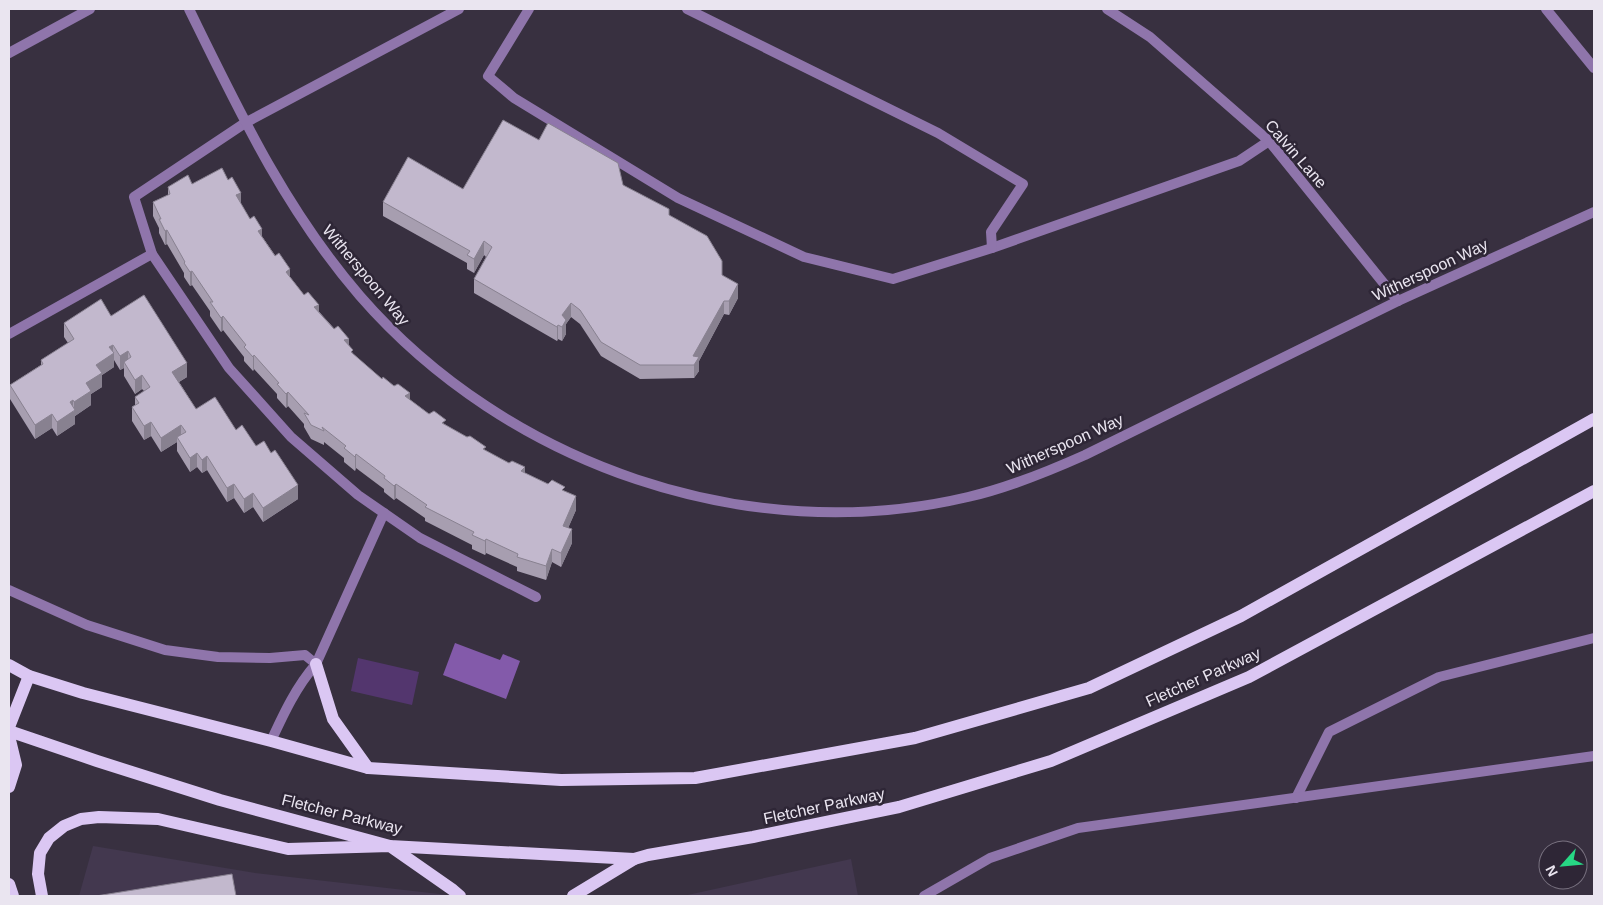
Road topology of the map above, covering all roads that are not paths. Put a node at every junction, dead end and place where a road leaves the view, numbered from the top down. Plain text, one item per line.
1 (90, 9) edge
2 (189, 9) edge
3 (459, 9) edge
4 (529, 9) edge
5 (687, 9) edge
6 (1107, 9) edge
7 (1546, 9) edge
8 (9, 53) edge
9 (1594, 68) edge
10 (245, 123) junction
11 (1269, 141) junction
12 (1594, 212) edge
13 (992, 248) junction
14 (152, 254) junction
15 (1398, 300) junction
16 (9, 334) edge
17 (1594, 419) edge
18 (1594, 491) edge
19 (384, 513) junction
20 (9, 590) edge
21 (536, 597) dead end
22 (1594, 638) edge
23 (316, 664) junction
24 (9, 665) edge
25 (29, 676) junction
26 (9, 726) edge
27 (9, 731) edge
28 (9, 736) edge
29 (271, 741) junction
30 (1594, 756) edge
31 (368, 768) junction
32 (9, 787) edge
33 (1296, 798) junction
34 (390, 846) junction
35 (634, 859) junction
36 (9, 884) edge
37 (13, 896) edge
38 (42, 896) edge
39 (460, 896) edge
40 (573, 896) edge
41 (924, 896) edge

1 - 8 street
2 - 10 street, Witherspoon Way
3 - 10 street
4 - 13 street
5 - 13 street
6 - 11 street, Calvin Lane
7 - 9 street
10 - 14 street
10 - 15 street, Witherspoon Way
11 - 13 street
11 - 15 street, Calvin Lane
12 - 15 street, Witherspoon Way
14 - 16 street
14 - 19 street
17 - 31 main road
18 - 35 main road, Fletcher Parkway
19 - 21 street
19 - 23 street
20 - 23 street
22 - 33 street
23 - 29 street
23 - 31 main road
24 - 25 main road
25 - 26 main road
25 - 29 main road
27 - 34 main road, Fletcher Parkway
28 - 32 main road
29 - 31 main road
30 - 33 street
33 - 41 street
34 - 35 main road, Fletcher Parkway
34 - 38 main road
34 - 39 main road
35 - 40 main road
36 - 37 main road

